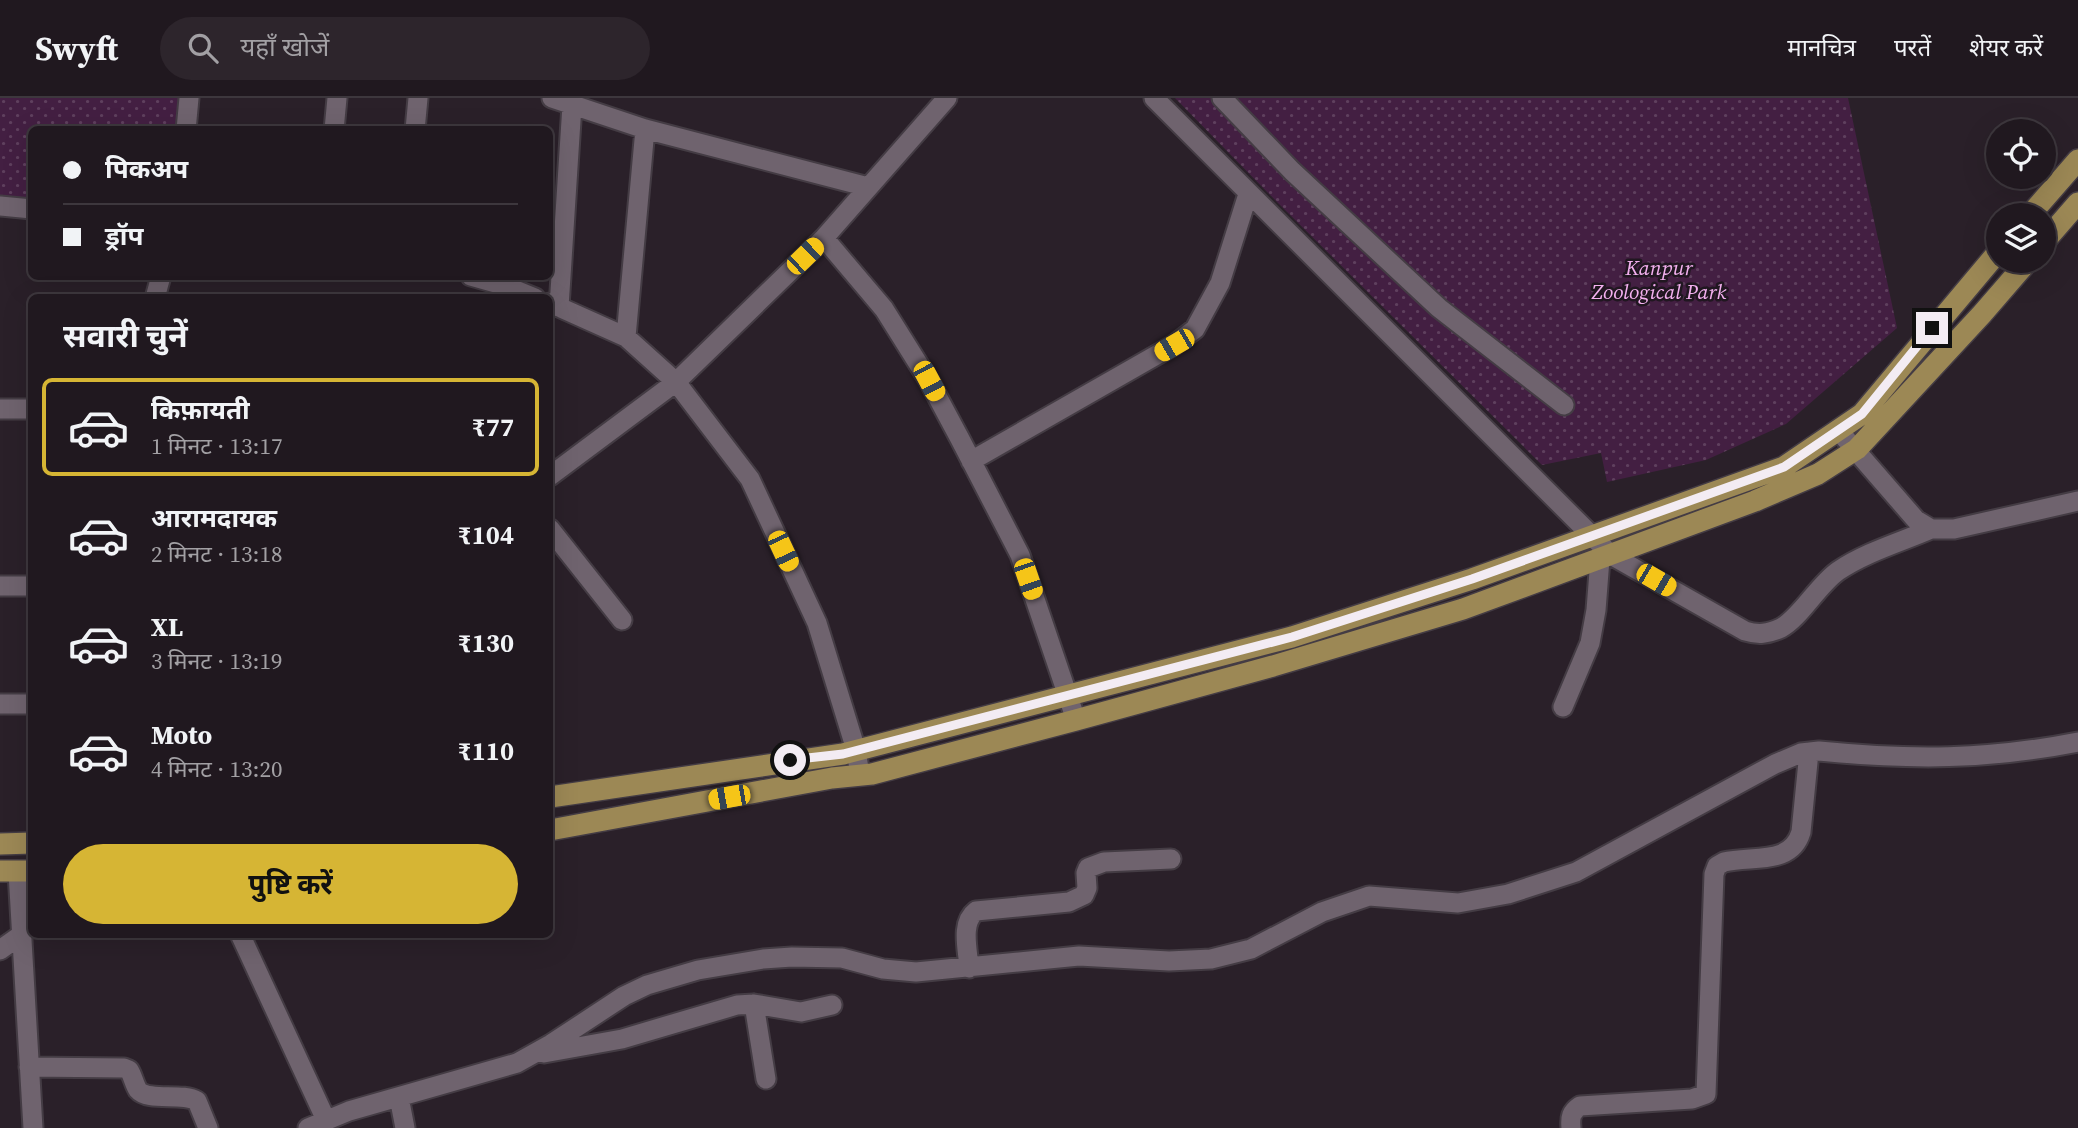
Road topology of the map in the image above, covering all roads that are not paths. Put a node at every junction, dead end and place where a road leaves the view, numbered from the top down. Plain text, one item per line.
1 (188, 98) edge
2 (337, 98) edge
3 (418, 98) edge
4 (552, 98) edge
5 (947, 98) edge
6 (1154, 98) edge
7 (1223, 98) edge
8 (572, 105) junction
9 (186, 126) edge
10 (334, 126) edge
11 (415, 126) edge
12 (645, 129) junction
13 (2078, 160) edge
14 (868, 187) junction
15 (1248, 194) junction
16 (2040, 203) edge
17 (2078, 203) edge
18 (0, 206) edge
19 (28, 209) edge
20 (2056, 228) edge
21 (824, 238) junction
22 (1986, 266) edge
23 (2018, 273) edge
24 (485, 280) edge
25 (525, 294) edge
26 (554, 305) edge
27 (626, 337) junction
28 (676, 382) junction
29 (1564, 405) dead end
30 (0, 409) edge
31 (28, 409) edge
32 (1838, 430) junction
33 (1857, 449) junction
34 (971, 461) junction
35 (553, 474) edge
36 (2078, 501) edge
37 (1931, 529) junction
38 (553, 532) edge
39 (1592, 535) junction
40 (1606, 557) junction
41 (0, 586) edge
42 (28, 586) edge
43 (622, 620) dead end
44 (1068, 695) junction
45 (0, 704) edge
46 (28, 704) edge
47 (1563, 707) dead end
48 (1076, 720) junction
49 (2078, 742) edge
50 (856, 750) junction
51 (1809, 752) junction
52 (860, 775) junction
53 (553, 797) edge
54 (553, 829) edge
55 (28, 843) edge
56 (0, 844) edge
57 (1171, 859) dead end
58 (16, 872) edge
59 (21, 935) junction
60 (242, 938) edge
61 (0, 950) edge
62 (969, 968) junction
63 (754, 1004) junction
64 (832, 1005) dead end
65 (533, 1055) junction
66 (29, 1067) junction
67 (766, 1079) dead end
68 (399, 1097) junction
69 (318, 1125) edge
70 (33, 1128) edge
71 (208, 1128) edge
72 (405, 1128) edge
73 (1571, 1128) edge

1 - 9 street
2 - 10 street
3 - 11 street
4 - 8 street
5 - 14 street
6 - 15 street
7 - 29 street
8 - 12 street
8 - 26 street
12 - 14 street
12 - 27 street
13 - 16 main road
14 - 21 street
15 - 34 street
15 - 39 street
17 - 20 main road
18 - 19 street
21 - 28 street
21 - 34 street
22 - 32 main road
23 - 33 main road
24 - 25 street
26 - 27 street
27 - 28 street
28 - 35 street
28 - 50 street
30 - 31 street
32 - 33 street
32 - 39 main road
33 - 37 street
33 - 40 main road
34 - 44 street
36 - 37 street
37 - 40 street
38 - 43 street
39 - 40 street
39 - 44 main road
40 - 47 street
40 - 48 main road
41 - 42 street
44 - 48 street
44 - 50 main road
45 - 46 street
48 - 52 main road
49 - 51 street
50 - 52 street
50 - 53 main road
51 - 62 street
51 - 73 street
52 - 54 main road
55 - 56 main road
57 - 62 street
58 - 59 street
59 - 61 street
59 - 66 street
60 - 69 street
62 - 65 street
63 - 64 street
63 - 65 street
63 - 67 street
65 - 68 street
66 - 70 street
66 - 71 street
68 - 69 street
68 - 72 street

